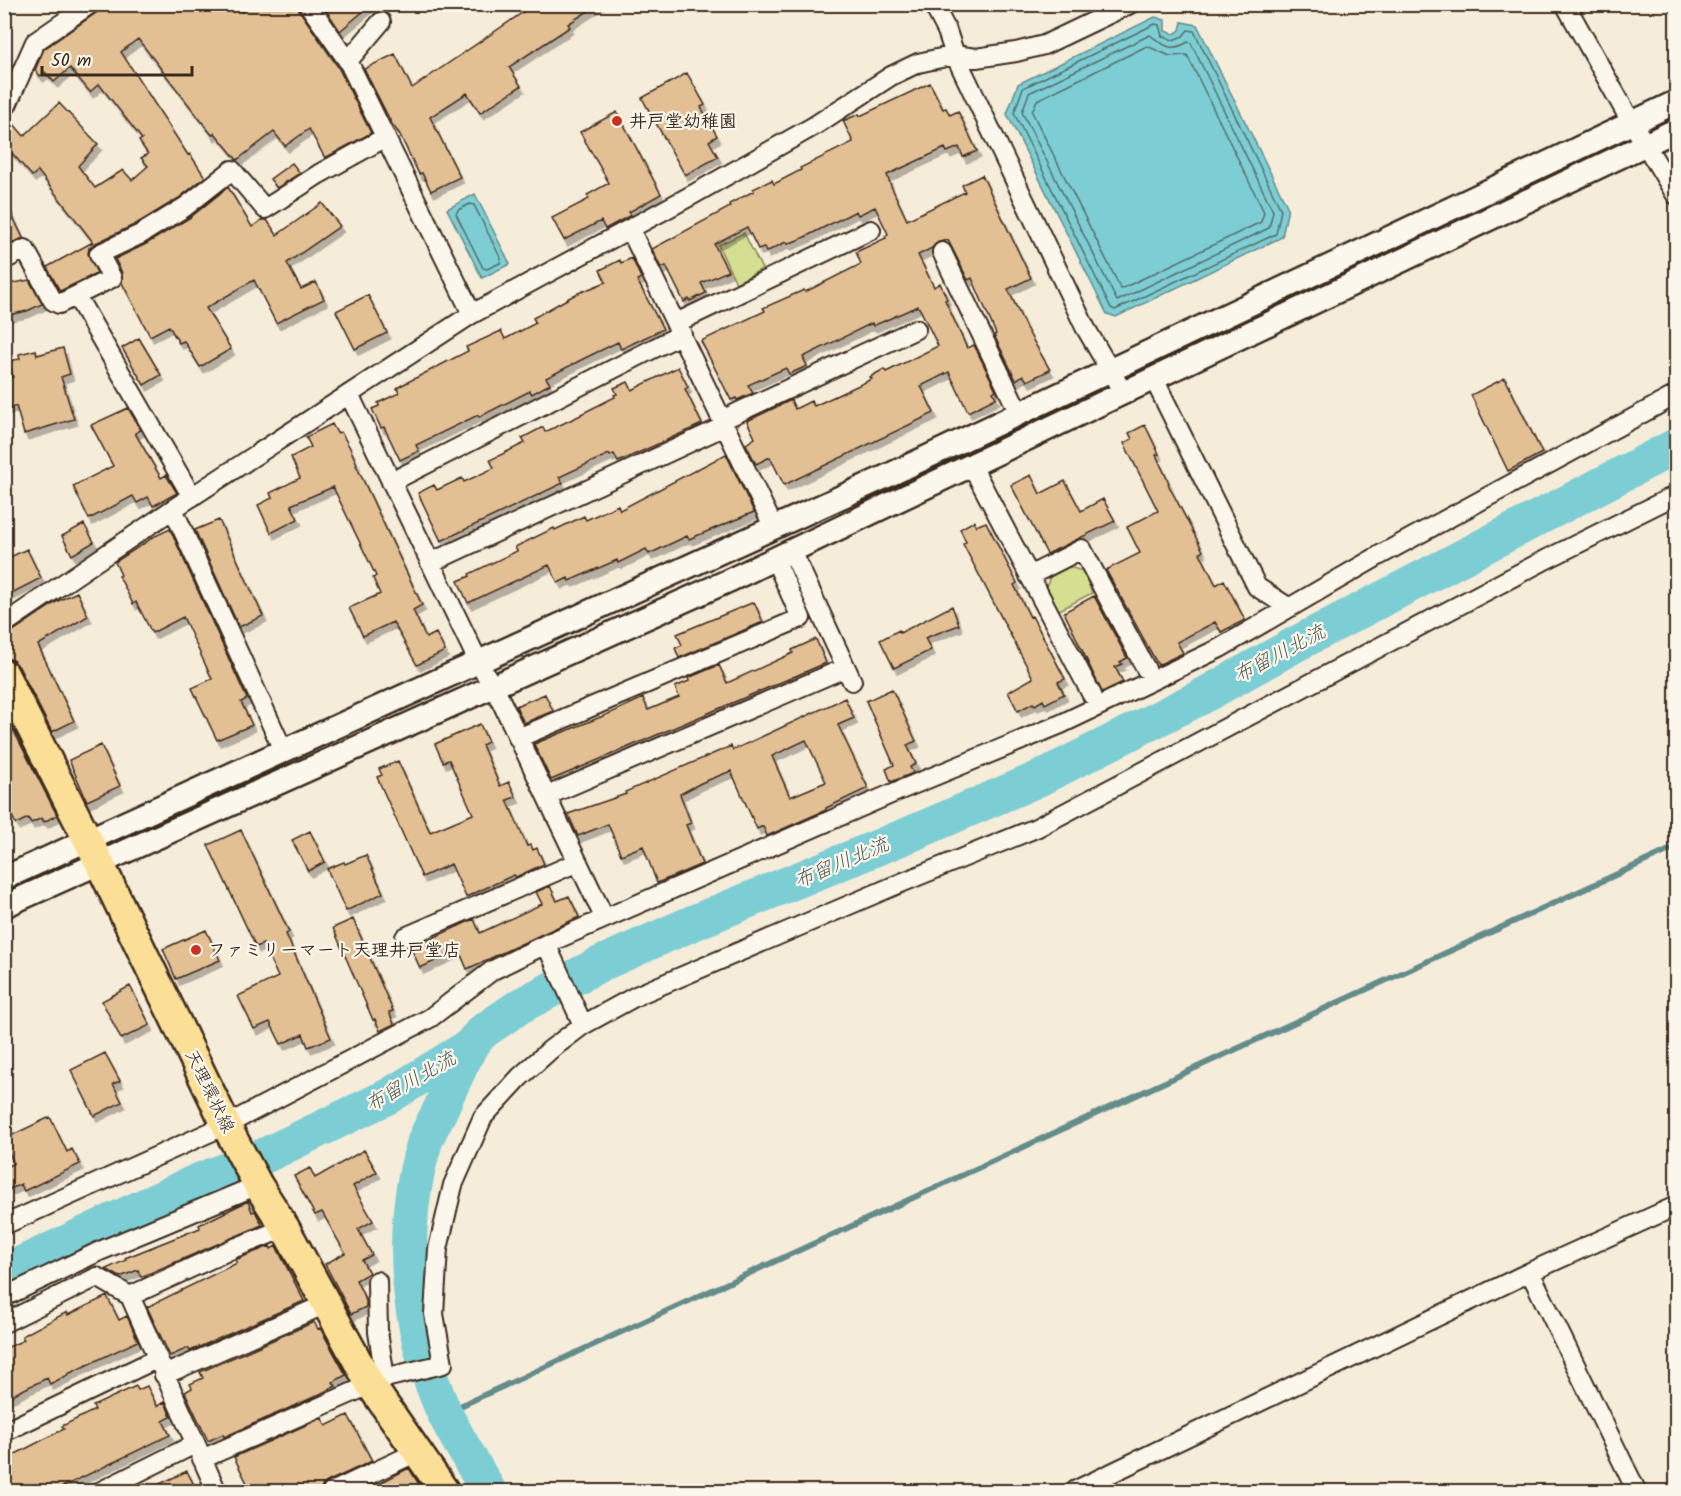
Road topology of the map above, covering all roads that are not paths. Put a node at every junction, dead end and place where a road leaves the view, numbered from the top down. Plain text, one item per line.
1 (90, 4) edge
2 (308, 4) edge
3 (933, 4) edge
4 (1130, 4) edge
5 (1566, 4) edge
6 (381, 22) dead end
7 (955, 55) junction
8 (348, 61) junction
9 (1677, 102) edge
10 (4, 107) edge
11 (1632, 122) junction
12 (1677, 130) edge
13 (386, 137) junction
14 (1646, 144) junction
15 (1677, 195) edge
16 (630, 229) junction
17 (871, 230) dead end
18 (942, 252) dead end
19 (4, 260) edge
20 (77, 297) junction
21 (472, 314) junction
22 (679, 328) junction
23 (916, 329) dead end
24 (1110, 370) junction
25 (1154, 379) junction
26 (349, 394) junction
27 (1124, 394) junction
28 (1677, 395) edge
29 (1019, 413) junction
30 (724, 423) junction
31 (972, 466) junction
32 (391, 482) junction
33 (1677, 495) edge
34 (192, 497) junction
35 (173, 509) junction
36 (774, 528) junction
37 (784, 555) junction
38 (430, 563) junction
39 (1029, 576) junction
40 (1288, 607) junction
41 (4, 624) edge
42 (478, 663) junction
43 (1146, 669) dead end
44 (4, 674) edge
45 (493, 686) junction
46 (1092, 695) dead end
47 (518, 738) junction
48 (284, 750) junction
49 (556, 792) dead end
50 (93, 851) junction
51 (578, 862) junction
52 (4, 878) edge
53 (4, 906) edge
54 (604, 917) junction
55 (405, 937) dead end
56 (547, 946) junction
57 (581, 1022) junction
58 (227, 1128) junction
59 (255, 1181) junction
60 (1677, 1206) edge
61 (4, 1225) edge
62 (285, 1228) junction
63 (1530, 1272) junction
64 (377, 1281) dead end
65 (130, 1296) junction
66 (4, 1297) edge
67 (326, 1304) junction
68 (4, 1323) edge
69 (161, 1367) junction
70 (383, 1379) junction
71 (4, 1432) edge
72 (199, 1452) junction
73 (417, 1452) junction
74 (99, 1491) edge
75 (217, 1491) edge
76 (332, 1491) edge
77 (445, 1491) edge
78 (1072, 1491) edge
79 (1637, 1491) edge

1 - 10 street
2 - 8 street
3 - 7 street
4 - 7 street
5 - 11 street
6 - 8 street
7 - 16 street
7 - 24 street
8 - 13 street
9 - 11 street
11 - 14 street
11 - 24 street
12 - 14 street
13 - 20 street
13 - 21 street
14 - 15 street
14 - 25 street
16 - 21 street
16 - 22 street
17 - 22 street
18 - 29 street
19 - 20 street
20 - 34 street
21 - 26 street
22 - 30 street
22 - 32 street
23 - 30 street
24 - 27 street
24 - 29 street
25 - 27 street
25 - 40 street
26 - 32 street
26 - 34 street
27 - 31 street
28 - 40 street
29 - 36 street
30 - 36 street
30 - 38 street
31 - 37 street
31 - 39 street
32 - 38 street
33 - 57 street
34 - 35 street
35 - 41 street
35 - 48 street
36 - 42 street
37 - 45 street
37 - 47 street
37 - 49 street
38 - 42 street
39 - 43 street
39 - 46 street
40 - 54 street
42 - 45 street
42 - 48 street
44 - 50 main road, 天理環状線
45 - 47 street
45 - 50 street
47 - 51 street
48 - 50 street
50 - 52 street
50 - 53 street
50 - 58 main road, 天理環状線
51 - 54 street
51 - 55 street
54 - 56 street
56 - 57 street
56 - 58 street
57 - 70 street
58 - 59 main road, 天理環状線
58 - 61 street
59 - 62 main road, 天理環状線
59 - 66 street
60 - 63 street
62 - 65 street
62 - 67 main road, 天理環状線
63 - 78 street
63 - 79 street
64 - 70 street
65 - 68 street
65 - 69 street
67 - 69 street
67 - 70 main road, 天理環状線
69 - 71 street
69 - 72 street
70 - 72 street
70 - 73 main road, 天理環状線
72 - 74 street
72 - 75 street
73 - 76 street
73 - 77 main road, 天理環状線

